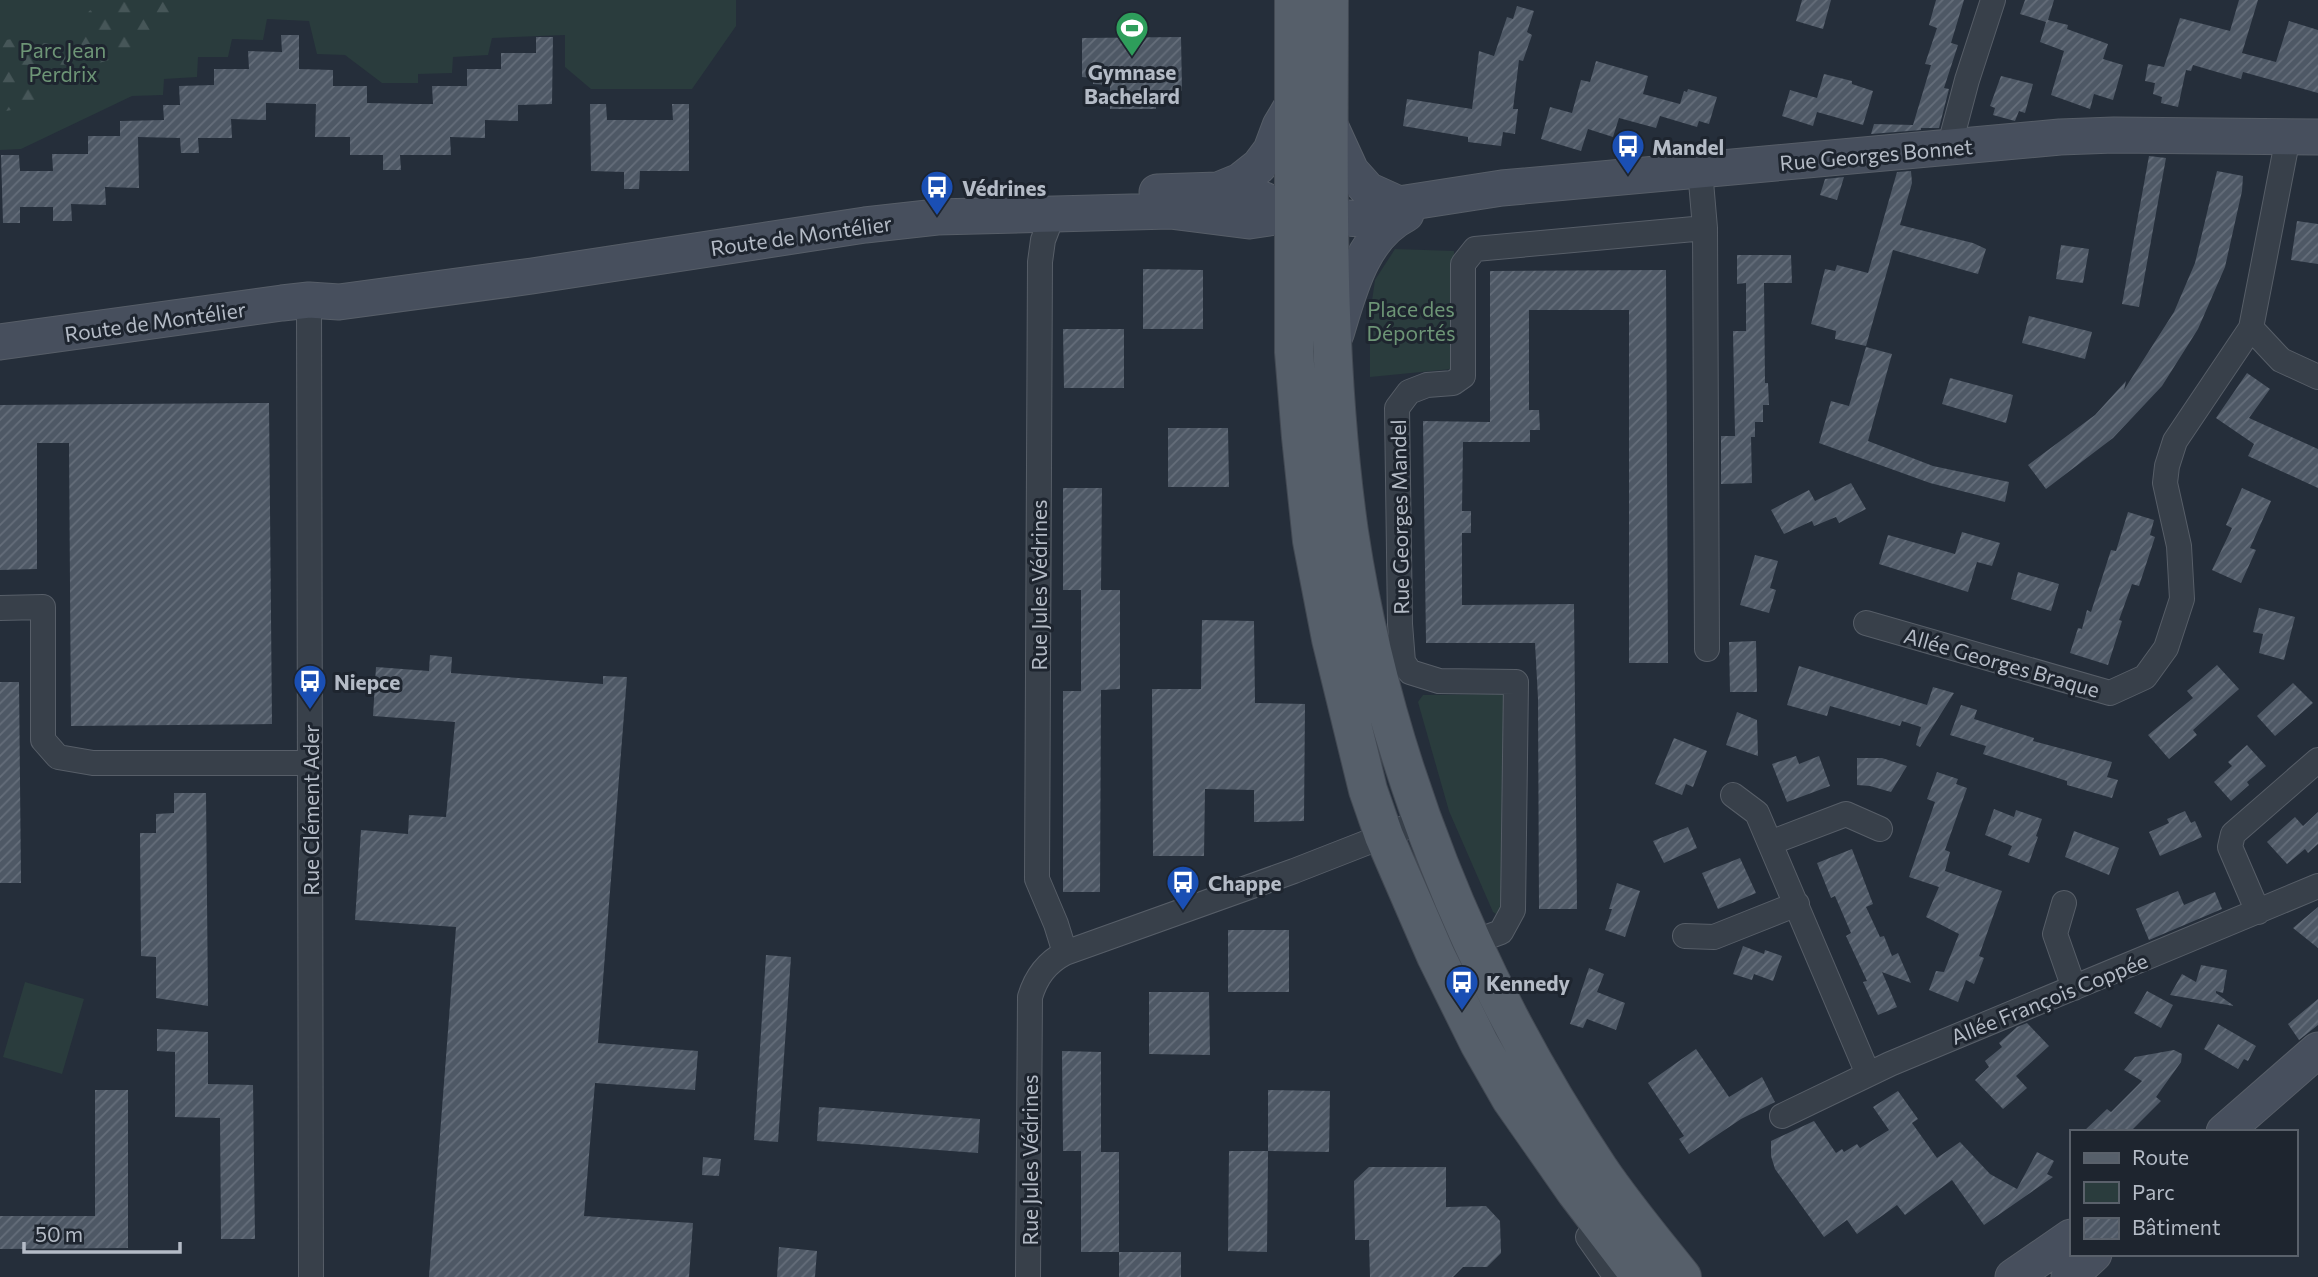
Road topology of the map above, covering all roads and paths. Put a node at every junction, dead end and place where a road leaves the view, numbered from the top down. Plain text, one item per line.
1 (1294, 0) edge
2 (1329, 0) edge
3 (1993, 0) edge
4 (1293, 104) junction
5 (1329, 122) junction
6 (2303, 137) edge
7 (1949, 148) junction
8 (1700, 170) junction
9 (1218, 190) junction
10 (1399, 211) junction
11 (1053, 214) junction
12 (1324, 216) junction
13 (1705, 228) junction
14 (309, 300) junction
15 (2251, 328) junction
16 (0, 342) edge
17 (1332, 351) junction
18 (2318, 377) edge
19 (0, 608) edge
20 (1866, 623) dead end
21 (1384, 626) junction
22 (1707, 649) dead end
23 (1396, 678) junction
24 (2318, 760) edge
25 (309, 763) junction
26 (1732, 795) dead end
27 (1422, 821) junction
28 (1880, 828) dead end
29 (1384, 836) junction
30 (1770, 843) junction
31 (2318, 886) edge
32 (2064, 903) dead end
33 (1797, 904) junction
34 (2258, 912) junction
35 (1685, 936) dead end
36 (1471, 943) junction
37 (1056, 959) junction
38 (2074, 988) junction
39 (2318, 1050) edge
40 (1868, 1073) junction
41 (1782, 1116) dead end
42 (2226, 1130) edge
43 (2070, 1238) edge
44 (2092, 1256) edge
45 (1642, 1265) edge
46 (311, 1277) edge
47 (1028, 1277) edge
48 (2013, 1277) edge
49 (2070, 1277) edge

1 - 4 main road
2 - 5 main road
3 - 7 street
4 - 9 main road, Route de Montélier
4 - 12 main road
5 - 10 main road
5 - 12 main road
6 - 7 main road, Rue Georges Bonnet
6 - 15 street, Allée Georges Braque
7 - 8 main road, Rue Georges Bonnet
8 - 10 main road, Rue Georges Bonnet
8 - 13 street
9 - 12 main road, Route de Montélier
9 - 14 main road, Route de Montélier
10 - 12 main road, Rue Georges Bonnet
10 - 17 main road
11 - 12 main road, Route de Montélier
11 - 14 main road, Route de Montélier
11 - 37 street, Rue Jules Védrines
12 - 17 main road
12 - 29 main road
13 - 21 street, Rue Georges Mandel
13 - 22 street
14 - 16 main road, Route de Montélier
14 - 25 street, Rue Clément Ader
15 - 18 street
15 - 20 street, Allée Georges Braque
17 - 21 main road
19 - 25 street
21 - 23 main road
23 - 27 main road
23 - 36 street
24 - 34 street
25 - 46 street, Rue Clément Ader
26 - 30 street
27 - 29 street
27 - 36 main road
28 - 30 street
29 - 37 street
29 - 45 main road
30 - 33 street
31 - 34 street, Allée François Coppée
32 - 38 street
33 - 35 street
33 - 40 street
34 - 38 street, Allée François Coppée
36 - 45 main road
37 - 47 street, Rue Jules Védrines
38 - 40 street, Allée François Coppée
39 - 42 main road
40 - 41 street, Allée François Coppée
43 - 48 main road
44 - 49 main road

